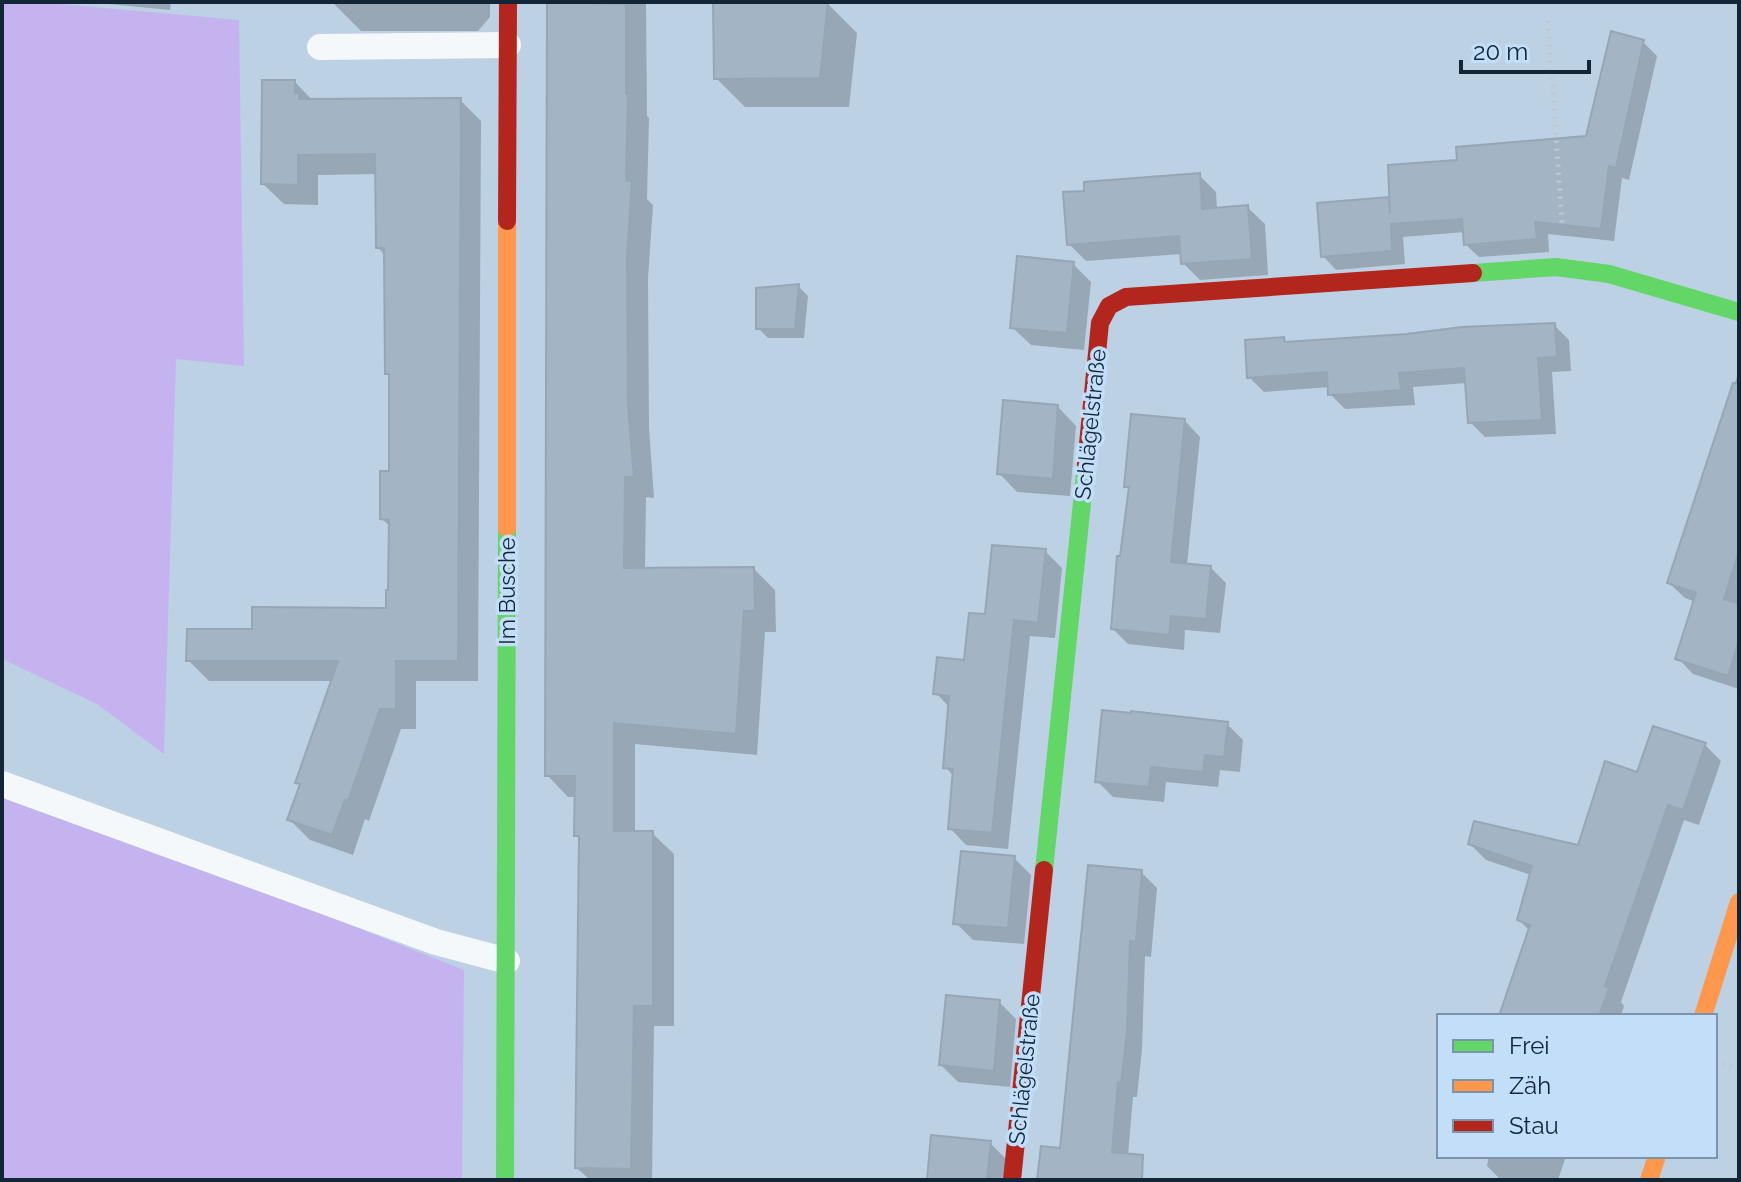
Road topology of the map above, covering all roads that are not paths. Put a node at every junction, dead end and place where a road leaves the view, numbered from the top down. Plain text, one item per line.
1 (508, 2) edge
2 (508, 45) junction
3 (320, 47) dead end
4 (1739, 312) edge
5 (2, 784) edge
6 (1739, 902) edge
7 (507, 961) junction
8 (1704, 1014) edge
9 (1656, 1158) edge
10 (505, 1180) edge
11 (1012, 1180) edge
12 (1649, 1180) edge

1 - 2 street, Im Busche
2 - 3 lane
2 - 7 street, Im Busche
4 - 11 street, Schlägelstraße
5 - 7 lane
6 - 8 street
7 - 10 street, Im Busche
9 - 12 street

